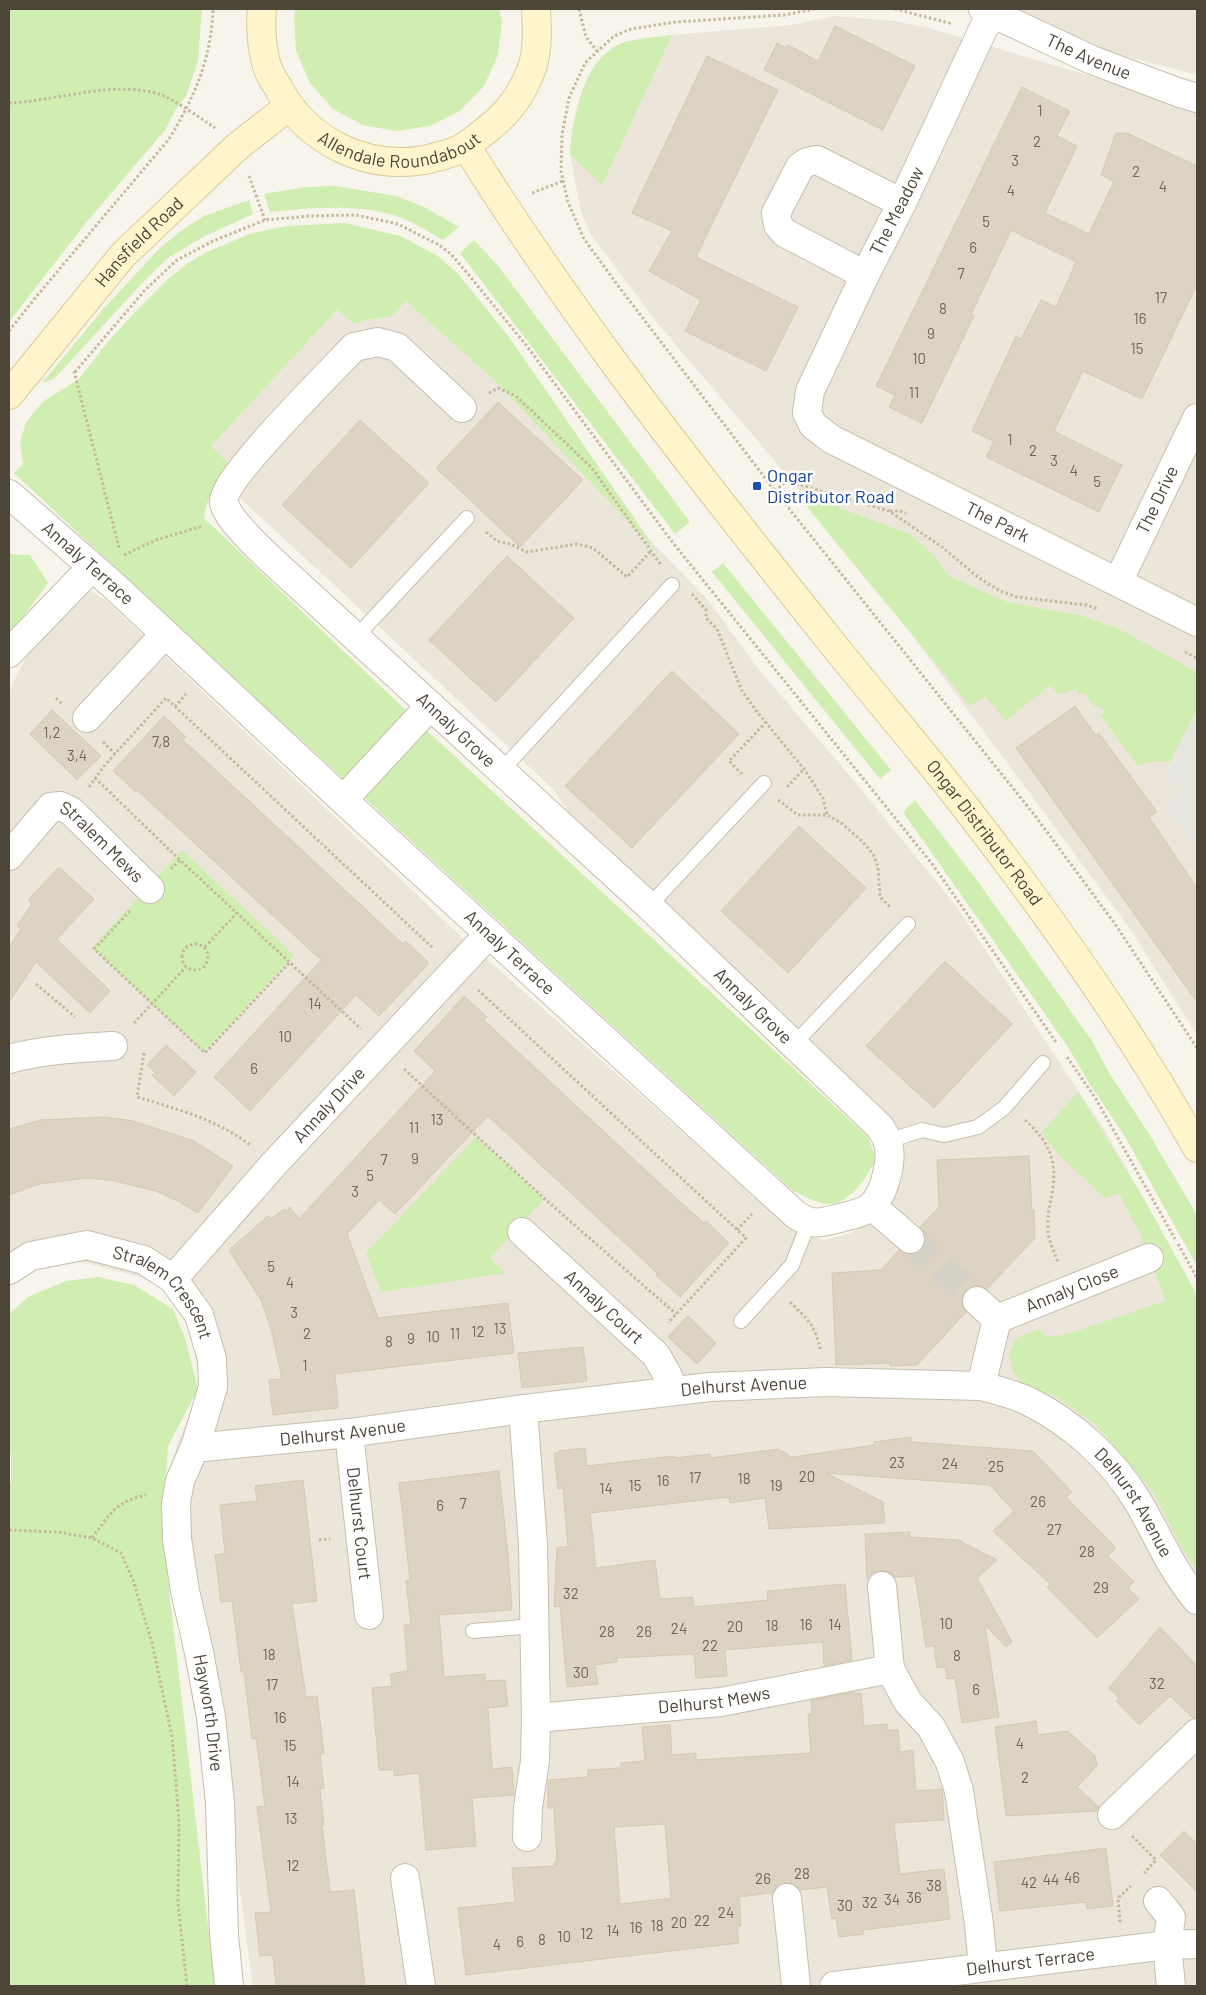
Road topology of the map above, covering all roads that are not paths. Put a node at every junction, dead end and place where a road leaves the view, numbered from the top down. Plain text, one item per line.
1 (262, 9) edge
2 (536, 9) edge
3 (992, 17) edge
4 (1197, 98) edge
5 (288, 107) junction
6 (466, 146) junction
7 (902, 203) junction
8 (865, 274) junction
9 (9, 395) edge
10 (462, 408) dead end
11 (807, 413) joint
12 (1197, 418) edge
13 (9, 494) edge
14 (468, 518) road end
15 (92, 567) junction
16 (1118, 582) junction
17 (672, 585) dead end
18 (1197, 622) edge
19 (165, 634) junction
20 (355, 638) junction
21 (9, 653) edge
22 (430, 706) junction
23 (87, 718) dead end
24 (501, 771) junction
25 (761, 786) road end
26 (343, 800) junction
27 (9, 856) edge
28 (150, 889) road end
29 (649, 906) junction
30 (908, 924) road end
31 (489, 934) junction
32 (793, 1045) junction
33 (113, 1046) dead end
34 (9, 1060) edge
35 (1043, 1063) dead end
36 (888, 1141) junction
37 (1197, 1148) edge
38 (872, 1206) junction
39 (809, 1222) junction
40 (522, 1232) dead end
41 (910, 1239) tunnel mouth
42 (1149, 1258) dead end
43 (9, 1270) edge
44 (173, 1279) junction
45 (977, 1301) tunnel mouth
46 (997, 1318) junction
47 (741, 1321) dead end
48 (981, 1386) junction
49 (672, 1390) junction
50 (523, 1409) junction
51 (349, 1433) junction
52 (196, 1444) junction
53 (882, 1586) dead end
54 (1197, 1600) edge
55 (369, 1615) dead end
56 (534, 1626) junction
57 (473, 1631) dead end
58 (890, 1669) junction
59 (536, 1718) junction
60 (1197, 1733) edge
61 (1112, 1815) dead end
62 (527, 1837) dead end
63 (405, 1878) dead end
64 (787, 1898) dead end
65 (1158, 1901) dead end
66 (1197, 1944) edge
67 (1167, 1945) junction
68 (984, 1967) junction
69 (229, 1986) edge
70 (421, 1986) edge
71 (796, 1986) edge
72 (834, 1986) edge
73 (1171, 1986) edge

1 - 5 street, Allendale Roundabout
2 - 6 street, Allendale Roundabout
3 - 4 street, The Avenue
3 - 7 street, The Meadow
5 - 6 street, Allendale Roundabout
5 - 9 street, Hansfield Road
6 - 37 street, Ongar Distributor Road
7 - 8 street, The Meadow
7 - 8 street
8 - 11 street, The Meadow
10 - 20 street, Annaly Grove
11 - 16 street, The Park
12 - 16 street, The Drive
13 - 15 street, Annaly Terrace
14 - 20 lane
15 - 19 street, Annaly Terrace
15 - 21 street
16 - 18 street, The Park
17 - 24 lane
19 - 23 street
19 - 26 street, Annaly Terrace
20 - 22 street, Annaly Grove
22 - 24 street, Annaly Grove
22 - 26 street
24 - 29 street, Annaly Grove
25 - 29 lane
26 - 31 street, Annaly Terrace
27 - 28 street, Stralem Mews
29 - 32 street, Annaly Grove
30 - 32 lane
31 - 39 street, Annaly Terrace
31 - 44 street, Annaly Drive
32 - 36 street, Annaly Grove
33 - 34 street
35 - 36 lane
36 - 38 street
38 - 39 street
38 - 41 street
39 - 47 lane
40 - 49 street, Annaly Court
42 - 46 street, Annaly Close
43 - 44 street, Stralem Crescent
44 - 52 street, Stralem Crescent
45 - 46 street
46 - 48 street
48 - 49 street, Delhurst Avenue
48 - 54 street, Delhurst Avenue
49 - 50 street, Delhurst Avenue
50 - 51 street, Delhurst Avenue
50 - 56 street
51 - 52 street, Delhurst Avenue
51 - 55 street, Delhurst Court
52 - 69 street, Hayworth Drive
53 - 58 street
56 - 57 lane
56 - 59 street
58 - 59 street, Delhurst Mews
58 - 68 street
59 - 62 street
60 - 61 street
63 - 70 street
64 - 71 street
65 - 67 street
66 - 67 street
67 - 68 street, Delhurst Terrace
67 - 73 street
68 - 72 street, Delhurst Terrace

